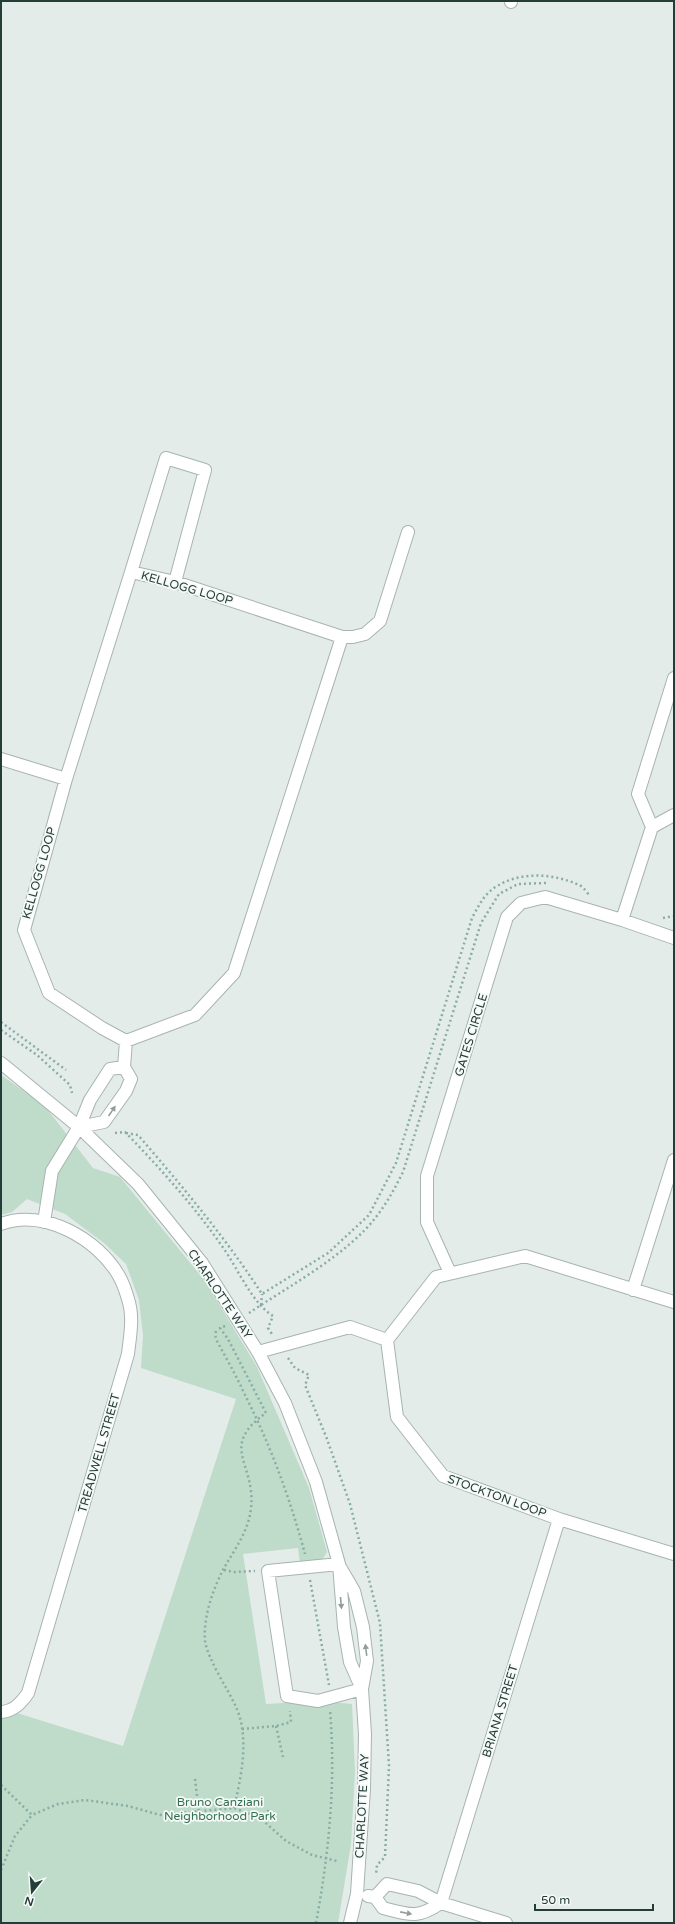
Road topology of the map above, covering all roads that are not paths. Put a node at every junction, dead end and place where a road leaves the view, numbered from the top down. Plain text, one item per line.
1 (408, 532) dead end
2 (131, 572) junction
3 (175, 582) junction
4 (342, 637) junction
5 (674, 678) edge
6 (1, 759) edge
7 (66, 779) junction
8 (674, 815) edge
9 (652, 827) junction
10 (622, 920) junction
11 (674, 938) edge
12 (126, 1041) junction
13 (1, 1063) edge
14 (124, 1066) junction
15 (79, 1127) junction
16 (674, 1160) edge
17 (44, 1222) junction
18 (1, 1224) edge
19 (450, 1274) junction
20 (633, 1290) junction
21 (674, 1302) edge
22 (387, 1340) junction
23 (258, 1352) junction
24 (559, 1519) junction
25 (674, 1554) edge
26 (339, 1564) junction
27 (362, 1689) junction
28 (5, 1712) edge
29 (357, 1894) junction
30 (375, 1896) junction
31 (441, 1903) junction
32 (350, 1923) edge
33 (506, 1923) edge

1 - 4 street, KELLOGG LOOP
2 - 3 street, KELLOGG LOOP
2 - 3 street
2 - 7 street, KELLOGG LOOP
3 - 4 street, KELLOGG LOOP
4 - 12 street
5 - 9 street
6 - 7 street
7 - 12 street, KELLOGG LOOP
8 - 9 street
9 - 10 street
10 - 11 street, GATES CIRCLE
10 - 19 street, GATES CIRCLE
12 - 14 street
13 - 15 street, CHARLOTTE WAY
14 - 15 street
15 -> 14 street
15 - 17 street
15 - 23 street, CHARLOTTE WAY
16 - 20 street
17 - 18 street, TREADWELL STREET
17 - 28 street, TREADWELL STREET
19 - 20 street
19 - 22 street
20 - 21 street
22 - 23 street
22 - 24 street, STOCKTON LOOP
23 - 26 street, CHARLOTTE WAY
24 - 25 street, STOCKTON LOOP
24 - 31 street, BRIANA STREET
26 -> 27 street, CHARLOTTE WAY
27 -> 26 street, CHARLOTTE WAY
26 - 27 street
27 - 29 street, CHARLOTTE WAY
29 - 30 street
29 - 32 street, CHARLOTTE WAY
30 - 31 street
30 -> 31 street
31 - 33 street

